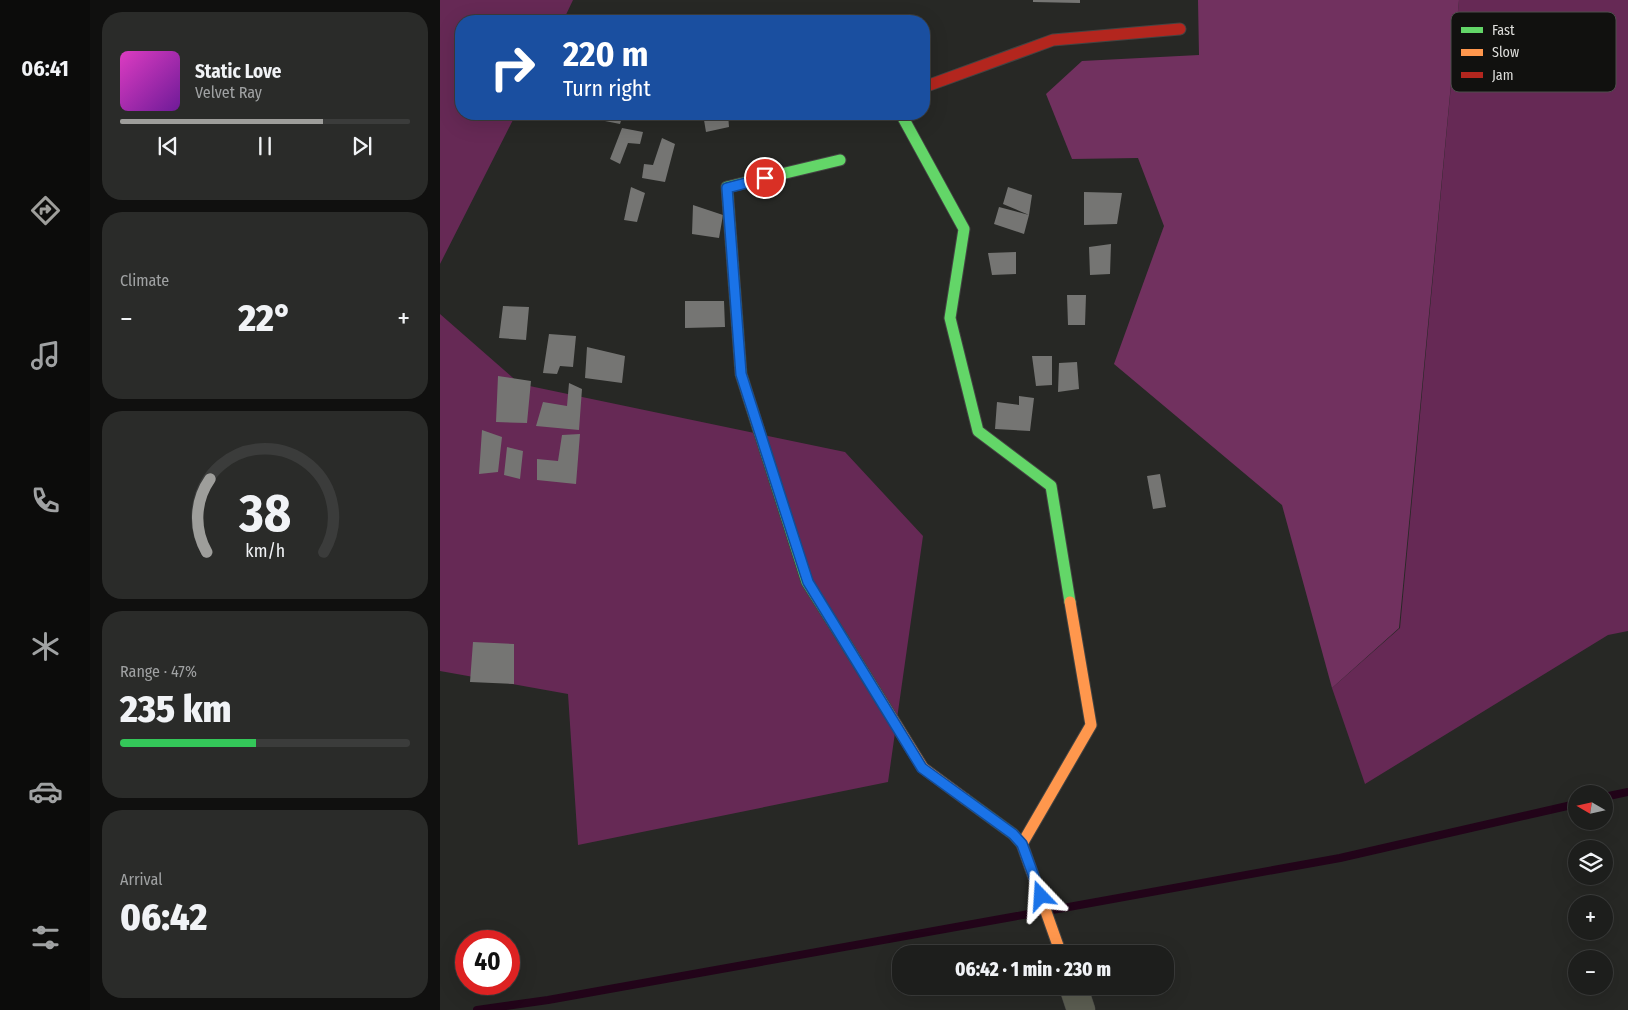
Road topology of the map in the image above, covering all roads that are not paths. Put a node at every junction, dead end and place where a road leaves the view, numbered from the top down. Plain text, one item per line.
1 (1180, 29) dead end
2 (930, 85) edge
3 (904, 120) edge
4 (840, 160) dead end
5 (1022, 844) junction
6 (1058, 945) edge
7 (1076, 995) edge
8 (1081, 1010) edge

1 - 2 street
3 - 5 street
4 - 5 street
5 - 6 street
7 - 8 street

